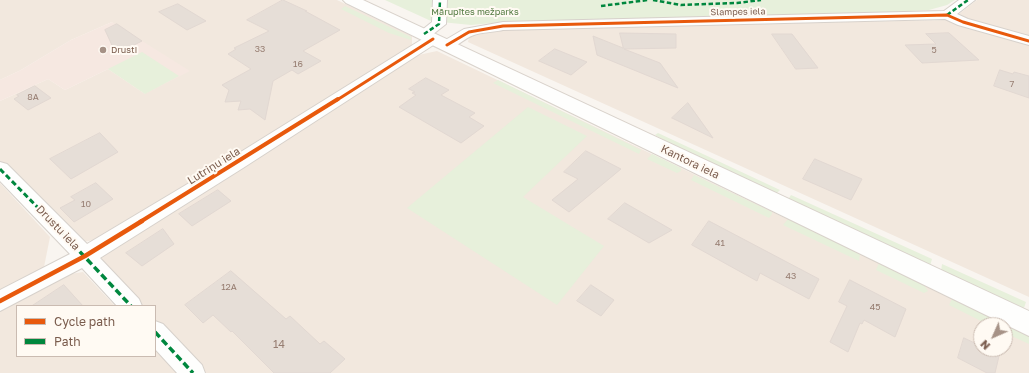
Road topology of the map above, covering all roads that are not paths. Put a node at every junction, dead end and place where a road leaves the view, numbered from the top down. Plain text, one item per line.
1 (351, 0) edge
2 (440, 0) edge
3 (968, 0) edge
4 (947, 14) junction
5 (435, 39) junction
6 (1029, 41) edge
7 (0, 169) edge
8 (85, 256) junction
9 (0, 301) edge
10 (130, 305) edge
11 (1029, 324) edge
12 (156, 333) edge
13 (193, 373) edge

1 - 5 main road, Kantora iela
2 - 5 street
3 - 4 street
4 - 5 street, Slampes iela
4 - 6 street, Slampes iela
5 - 8 street, Lutriņu iela
5 - 11 main road, Kantora iela
7 - 8 street, Drustu iela
8 - 9 street, Lutriņu iela
8 - 10 street, Drustu iela
12 - 13 street

